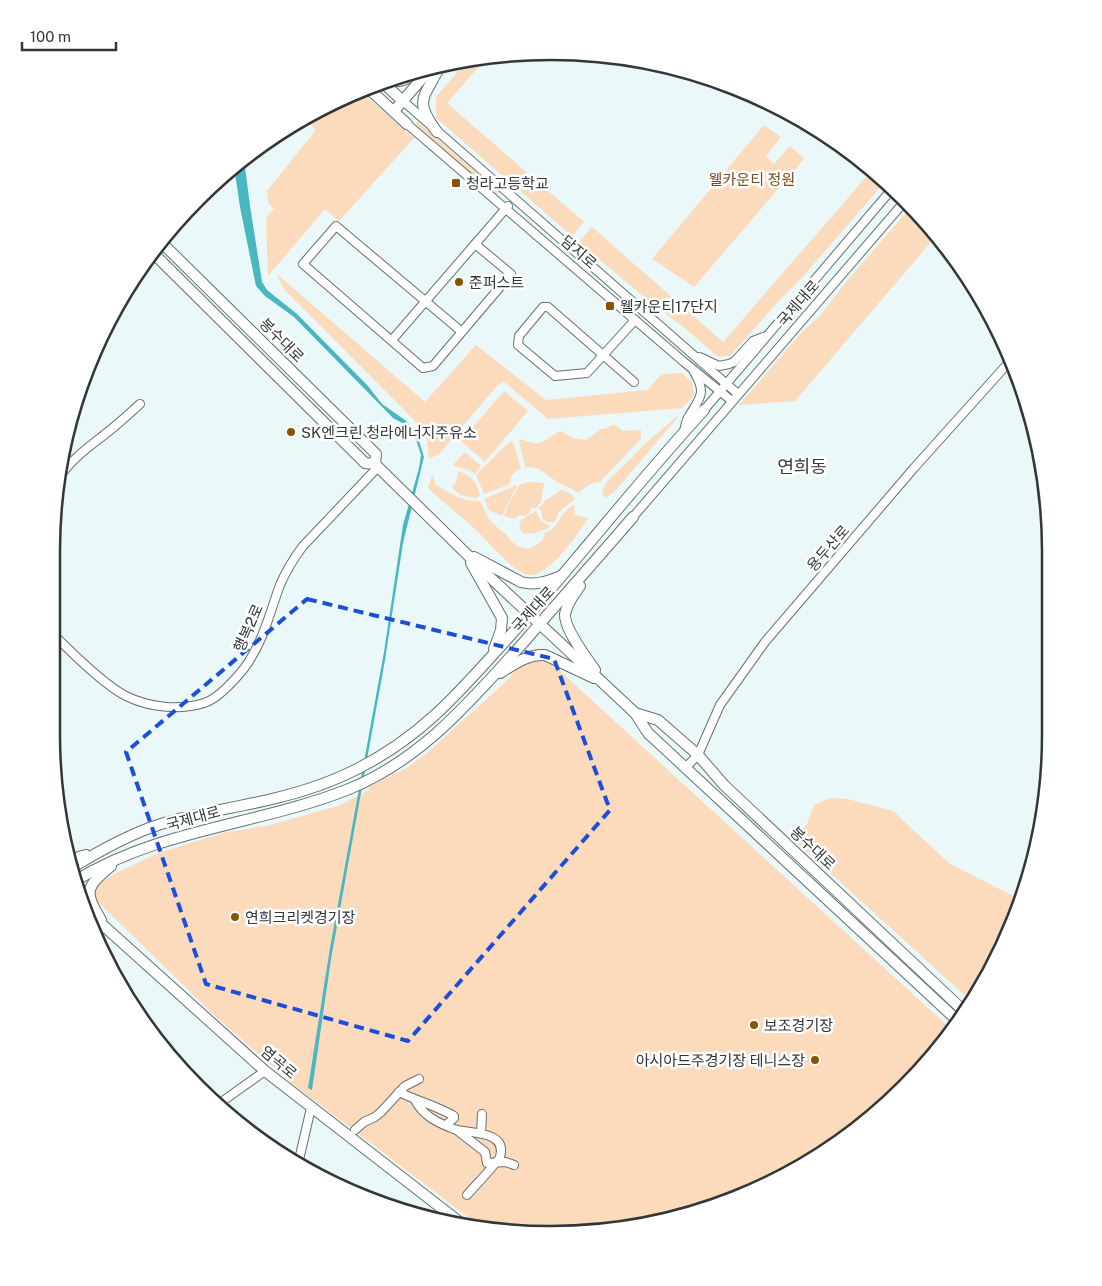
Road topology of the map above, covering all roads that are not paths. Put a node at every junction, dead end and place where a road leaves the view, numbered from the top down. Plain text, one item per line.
1 (436, 74) edge
2 (423, 77) edge
3 (388, 88) edge
4 (374, 93) edge
5 (403, 101) junction
6 (394, 111) junction
7 (407, 124) joint
8 (437, 132) junction
9 (888, 194) edge
10 (514, 199) junction
11 (900, 206) edge
12 (506, 209) junction
13 (475, 244) junction
14 (166, 247) edge
15 (157, 257) edge
16 (425, 302) junction
17 (635, 320) junction
18 (462, 332) junction
19 (768, 335) junction
20 (392, 340) junction
21 (604, 354) junction
22 (693, 354) junction
23 (684, 362) junction
24 (1006, 365) edge
25 (634, 382) dead end
26 (726, 384) junction
27 (720, 391) junction
28 (738, 394) junction
29 (732, 401) junction
30 (140, 404) dead end
31 (704, 410) joint
32 (684, 432) junction
33 (377, 465) junction
34 (67, 467) edge
35 (633, 517) joint
36 (464, 552) junction
37 (593, 564) junction
38 (566, 572) junction
39 (579, 579) junction
40 (530, 614) junction
41 (540, 623) junction
42 (60, 640) edge
43 (493, 654) junction
44 (502, 666) junction
45 (491, 678) junction
46 (603, 682) junction
47 (636, 713) junction
48 (698, 755) junction
49 (685, 768) junction
50 (99, 851) junction
51 (76, 858) edge
52 (118, 859) junction
53 (78, 864) edge
54 (81, 877) edge
55 (95, 918) edge
56 (98, 925) edge
57 (107, 929) junction
58 (960, 1007) edge
59 (953, 1017) edge
60 (265, 1071) junction
61 (419, 1079) dead end
62 (399, 1092) junction
63 (414, 1100) junction
64 (224, 1101) edge
65 (311, 1108) junction
66 (482, 1114) dead end
67 (446, 1125) junction
68 (355, 1130) dead end
69 (456, 1130) junction
70 (481, 1133) junction
71 (300, 1157) edge
72 (495, 1164) junction
73 (514, 1165) dead end
74 (467, 1195) dead end
75 (452, 1216) edge

1 - 8 main road
2 - 5 main road
3 - 5 main road
4 - 6 main road
5 - 6 main road
5 - 8 street
6 - 7 main road
7 - 12 street, 담지로
8 - 10 street
9 - 19 street, 국제대로
10 - 12 street
10 - 22 street
11 - 28 street, 국제대로
12 - 13 street
12 - 17 street, 담지로
13 - 16 street
13 - 18 street
14 - 33 main road, 봉수대로
15 - 33 main road, 봉수대로
16 - 18 street
16 - 20 street
16 - 20 street
17 - 21 street
17 - 23 street, 담지로
18 - 20 street
19 - 22 street
19 - 26 street, 국제대로
21 - 21 street
21 - 25 street
22 - 23 street
22 - 26 street
23 - 27 street, 담지로
23 - 32 street
24 - 48 street, 용두산로
26 - 27 street, 국제대로
26 - 28 street
27 - 29 street, 담지로
27 - 31 street, 국제대로
28 - 29 street, 국제대로
29 - 35 street, 국제대로
30 - 34 street
31 - 32 main road, 국제대로
32 - 38 main road, 국제대로
33 - 36 main road, 봉수대로
33 - 42 street, 행복2로
35 - 37 main road, 국제대로
36 - 38 main road
36 - 40 main road, 봉수대로
36 - 43 main road
37 - 39 main road, 국제대로
37 - 46 main road
38 - 39 street
38 - 40 main road, 국제대로
39 - 41 main road, 국제대로
40 - 41 main road, 봉수대로
40 - 43 main road, 국제대로
41 - 44 main road, 국제대로
41 - 46 main road, 봉수대로
43 - 44 street
43 - 50 main road, 국제대로
44 - 45 main road, 국제대로
45 - 46 main road
45 - 52 main road, 국제대로
46 - 47 main road, 봉수대로
47 - 48 main road, 봉수대로
47 - 49 main road, 봉수대로
48 - 49 street, 용두산로
48 - 58 main road, 봉수대로
49 - 59 main road, 봉수대로
50 - 51 main road
50 - 53 main road, 국제대로
52 - 54 main road, 국제대로
52 - 57 main road
55 - 57 main road, 염곡로
56 - 57 main road
57 - 60 main road, 염곡로
60 - 64 street
60 - 65 main road, 염곡로
61 - 62 street
62 - 63 street
62 - 68 street
63 - 67 street
63 - 67 street
65 - 71 street
65 - 75 main road, 염곡로
66 - 70 street
67 - 69 street
69 - 70 street
69 - 72 street
70 - 72 street
72 - 73 street
72 - 74 street

